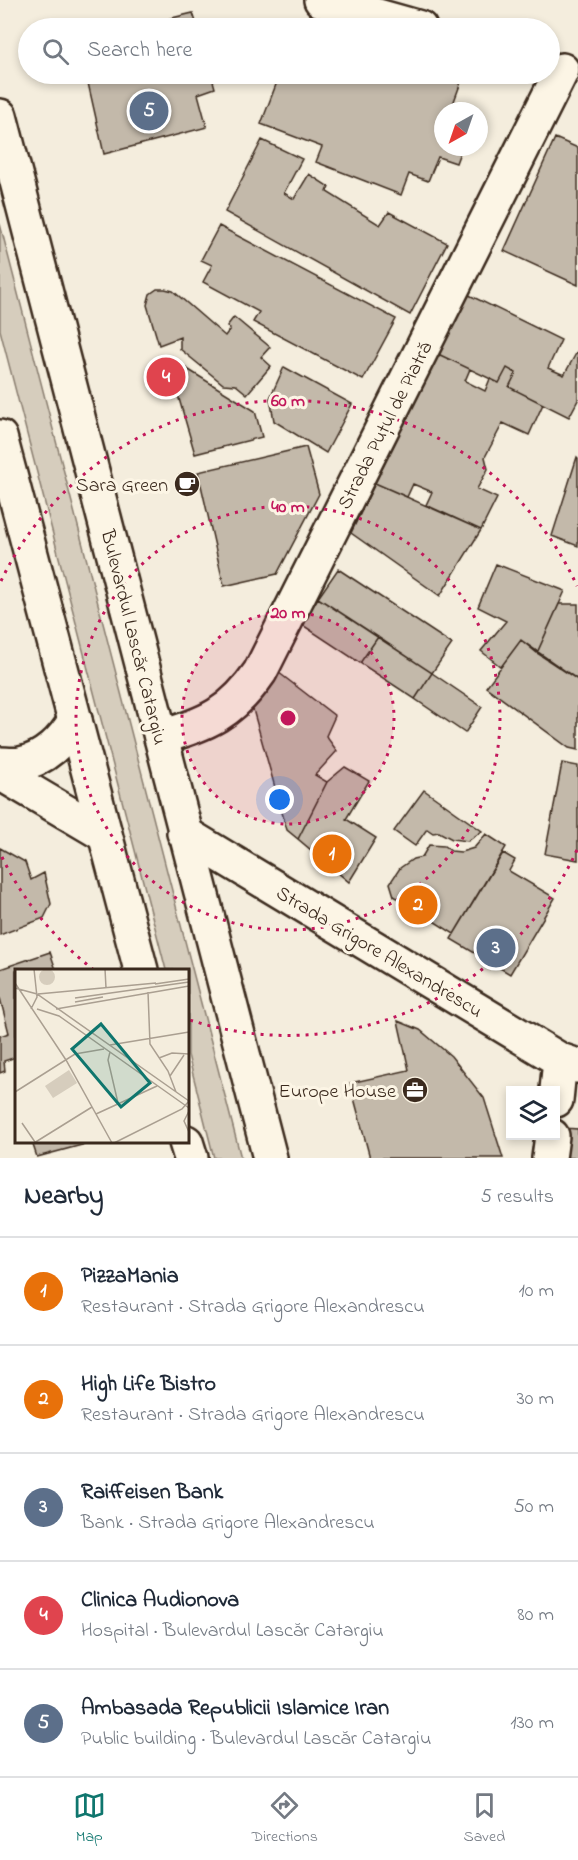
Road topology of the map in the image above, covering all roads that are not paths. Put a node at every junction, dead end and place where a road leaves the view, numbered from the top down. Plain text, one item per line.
1 (321, 0) edge
2 (385, 18) edge
3 (556, 84) edge
4 (0, 116) edge
5 (0, 437) edge
6 (75, 720) junction
7 (161, 737) junction
8 (0, 764) edge
9 (0, 773) edge
10 (184, 833) junction
11 (105, 835) junction
12 (141, 969) edge
13 (569, 1063) edge
14 (560, 1087) edge
15 (551, 1140) edge
16 (186, 1143) edge
17 (191, 1158) edge
18 (270, 1158) edge
19 (549, 1158) edge

1 - 2 main road
3 - 7 main road, Strada Puțul de Piatră
4 - 7 main road, Bulevardul Lascăr Catargiu
5 - 6 main road
6 - 8 main road
6 - 11 main road
7 - 10 main road, Bulevardul Lascăr Catargiu
9 - 11 main road
10 - 13 main road, Strada Grigore Alexandrescu
10 - 18 main road, Bulevardul Lascăr Catargiu
11 - 12 main road
13 - 14 main road
15 - 19 main road
16 - 17 main road

